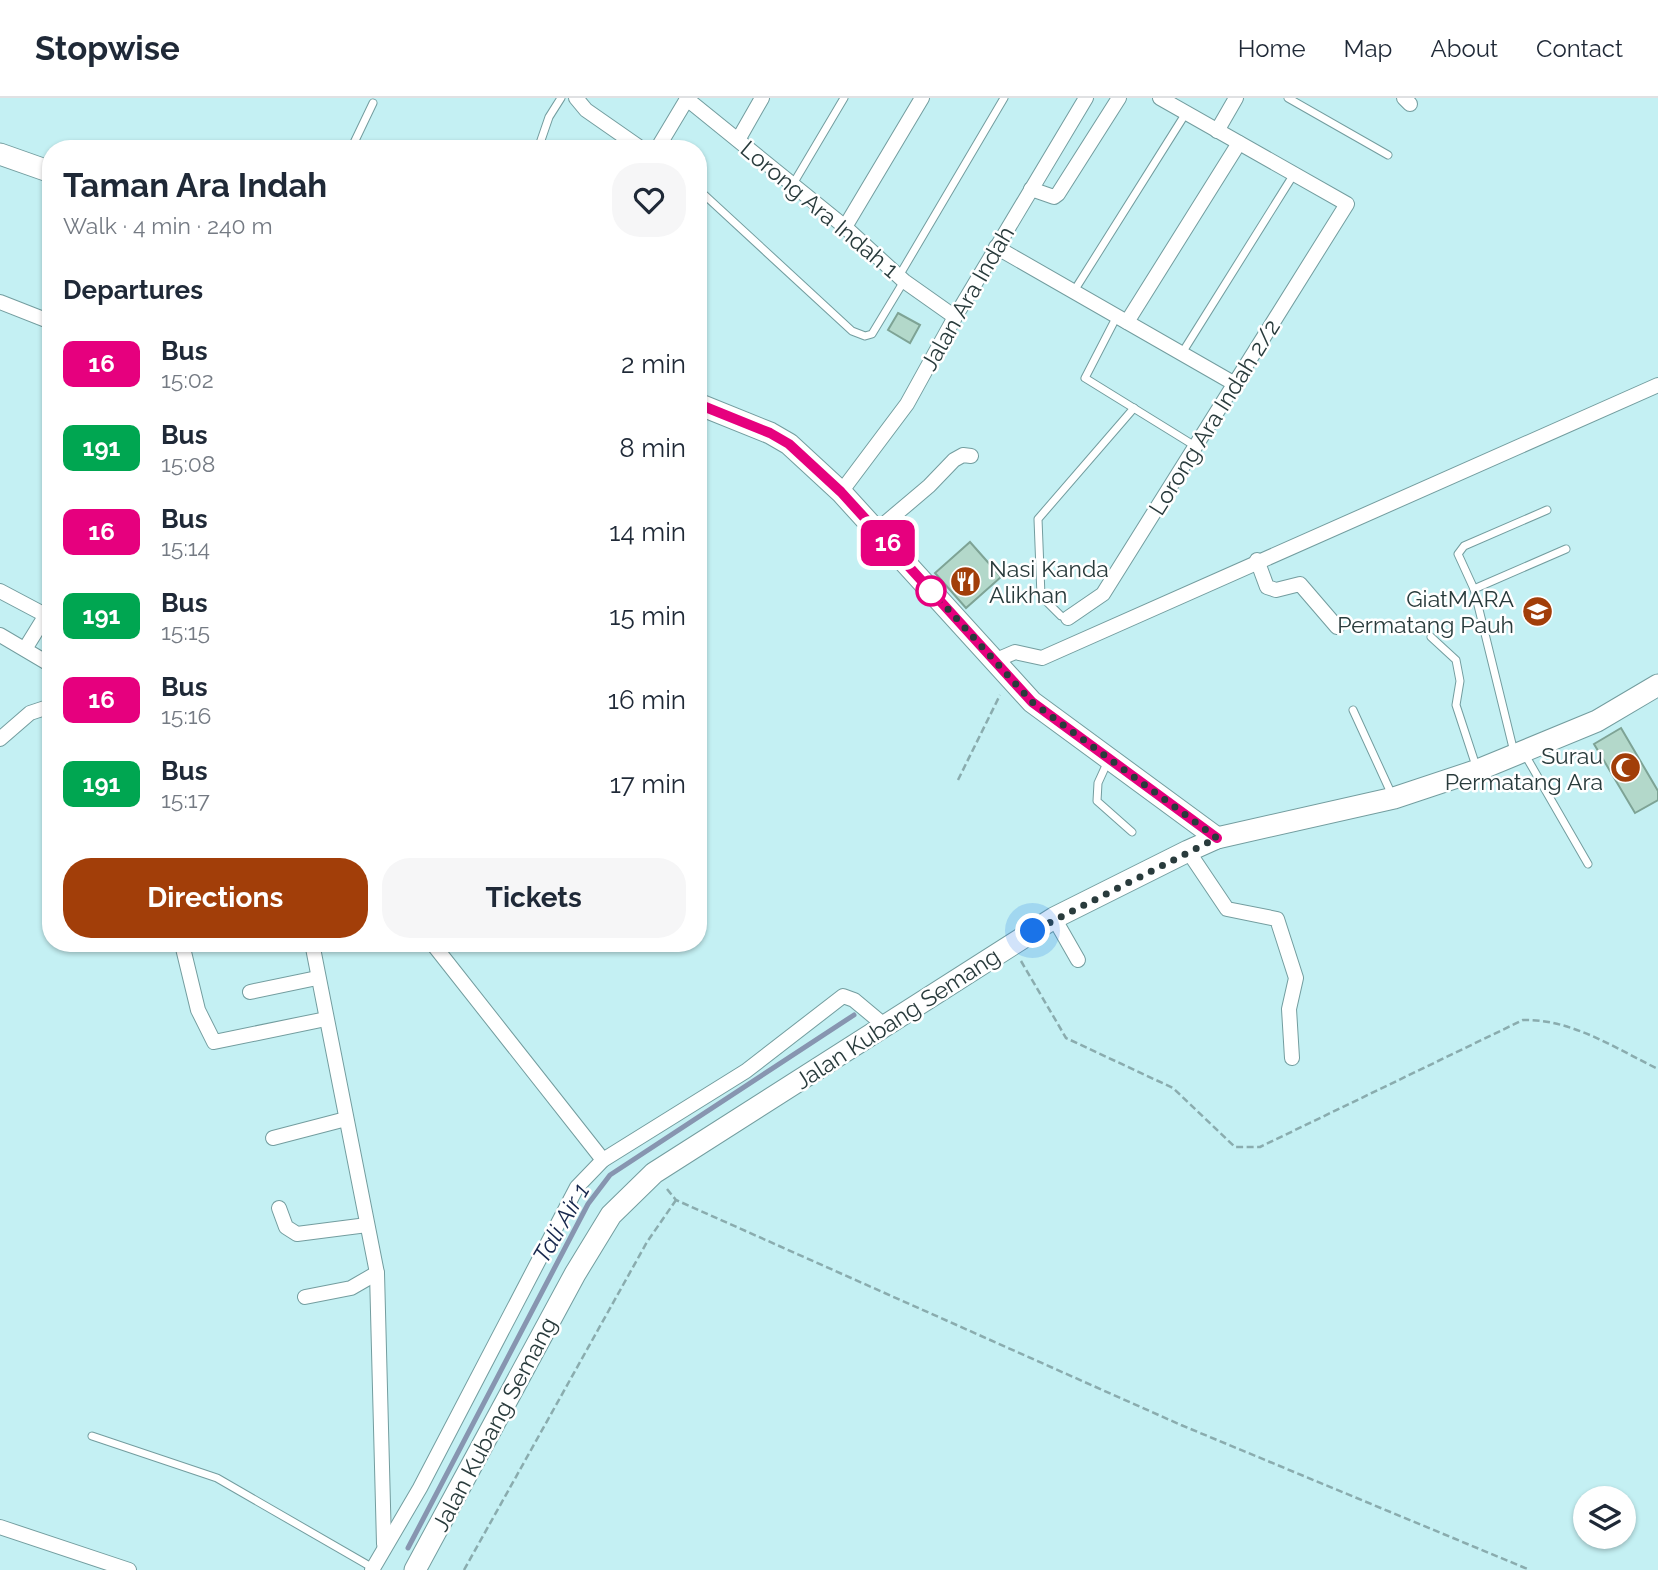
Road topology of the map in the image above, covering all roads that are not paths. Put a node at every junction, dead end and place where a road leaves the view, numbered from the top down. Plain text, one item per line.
1 (561, 98) edge
2 (576, 98) edge
3 (687, 98) edge
4 (762, 98) edge
5 (844, 98) edge
6 (922, 98) edge
7 (1004, 98) edge
8 (1086, 98) edge
9 (1119, 98) edge
10 (1161, 98) edge
11 (1237, 98) edge
12 (1288, 98) edge
13 (373, 103) dead end
14 (1186, 113) junction
15 (1217, 131) junction
16 (355, 140) edge
17 (541, 140) edge
18 (629, 140) edge
19 (662, 140) edge
20 (737, 140) junction
21 (1240, 143) junction
22 (0, 155) edge
23 (1388, 155) dead end
24 (42, 169) edge
25 (1294, 174) junction
26 (793, 185) junction
27 (1031, 189) junction
28 (707, 197) edge
29 (845, 227) junction
30 (996, 247) junction
31 (901, 279) junction
32 (1074, 291) junction
33 (0, 302) edge
34 (955, 317) junction
35 (42, 318) edge
36 (1122, 319) junction
37 (1181, 353) junction
38 (1235, 384) junction
39 (1658, 385) edge
40 (707, 408) edge
41 (1134, 408) junction
42 (1195, 447) junction
43 (971, 456) dead end
44 (841, 492) junction
45 (1547, 510) dead end
46 (877, 530) junction
47 (1566, 549) dead end
48 (1257, 560) junction
49 (1474, 589) junction
50 (0, 591) edge
51 (42, 614) edge
52 (1068, 618) joint
53 (42, 625) edge
54 (1337, 627) dead end
55 (0, 635) edge
56 (1431, 637) dead end
57 (25, 649) junction
58 (42, 660) edge
59 (1002, 669) junction
60 (1658, 685) edge
61 (42, 709) edge
62 (1353, 710) dead end
63 (0, 739) edge
64 (1520, 754) junction
65 (1109, 760) junction
66 (1478, 770) junction
67 (1394, 799) junction
68 (1132, 832) dead end
69 (1217, 838) junction
70 (1188, 851) junction
71 (1588, 864) dead end
72 (1054, 918) junction
73 (184, 952) edge
74 (313, 952) edge
75 (439, 952) edge
76 (1078, 960) dead end
77 (317, 978) junction
78 (250, 992) dead end
79 (326, 1019) junction
80 (884, 1025) junction
81 (1292, 1058) dead end
82 (346, 1119) junction
83 (272, 1138) dead end
84 (603, 1160) junction
85 (279, 1208) dead end
86 (367, 1225) junction
87 (377, 1273) junction
88 (305, 1297) dead end
89 (92, 1436) dead end
90 (0, 1527) edge
91 (384, 1549) junction
92 (373, 1569) edge
93 (129, 1570) edge
94 (415, 1570) edge

1 - 17 lane
2 - 18 street
3 - 19 street
3 - 20 street, Lorong Ara Indah 1
4 - 20 street
5 - 26 lane
6 - 29 street
7 - 31 lane
8 - 27 street, Jalan Ara Indah
9 - 27 street
10 - 14 street
11 - 15 street
12 - 23 lane
13 - 16 lane
14 - 15 street
14 - 32 lane
15 - 21 street
20 - 26 street, Lorong Ara Indah 1
21 - 25 street
21 - 36 street
22 - 24 main road
25 - 37 lane
25 - 38 street, Lorong Ara Indah 2/2
26 - 29 street, Lorong Ara Indah 1
27 - 30 street, Jalan Ara Indah
28 - 31 lane
29 - 31 street, Lorong Ara Indah 1
30 - 32 street
30 - 34 street, Jalan Ara Indah
31 - 34 street, Lorong Ara Indah 1
32 - 36 street
33 - 35 street
34 - 44 street, Jalan Ara Indah
36 - 37 street
36 - 41 lane
37 - 38 street
38 - 42 street, Lorong Ara Indah 2/2
39 - 48 street
40 - 44 main road
41 - 42 lane
41 - 52 lane
42 - 52 street, Lorong Ara Indah 2/2
43 - 46 street
44 - 46 main road
45 - 49 lane
46 - 59 main road
47 - 49 lane
48 - 54 street
48 - 59 street
49 - 64 lane
50 - 51 street
53 - 57 street
55 - 57 street
56 - 66 lane
57 - 58 street
59 - 65 main road
60 - 64 main road, Jalan Kubang Semang
61 - 63 street
62 - 67 lane
64 - 66 main road, Jalan Kubang Semang
64 - 71 lane
65 - 68 lane
65 - 69 main road
66 - 67 main road, Jalan Kubang Semang
67 - 69 main road, Jalan Kubang Semang
69 - 70 main road, Jalan Kubang Semang
70 - 72 main road, Jalan Kubang Semang
70 - 81 street
72 - 76 street
72 - 80 main road, Jalan Kubang Semang
73 - 79 street
74 - 77 street
75 - 84 street
77 - 78 street
77 - 79 street
79 - 82 street
80 - 84 street
80 - 94 main road, Jalan Kubang Semang
82 - 83 street
82 - 86 street
84 - 91 street
85 - 86 street
86 - 87 street
87 - 88 street
87 - 91 street
89 - 92 lane
90 - 93 street
91 - 92 street

